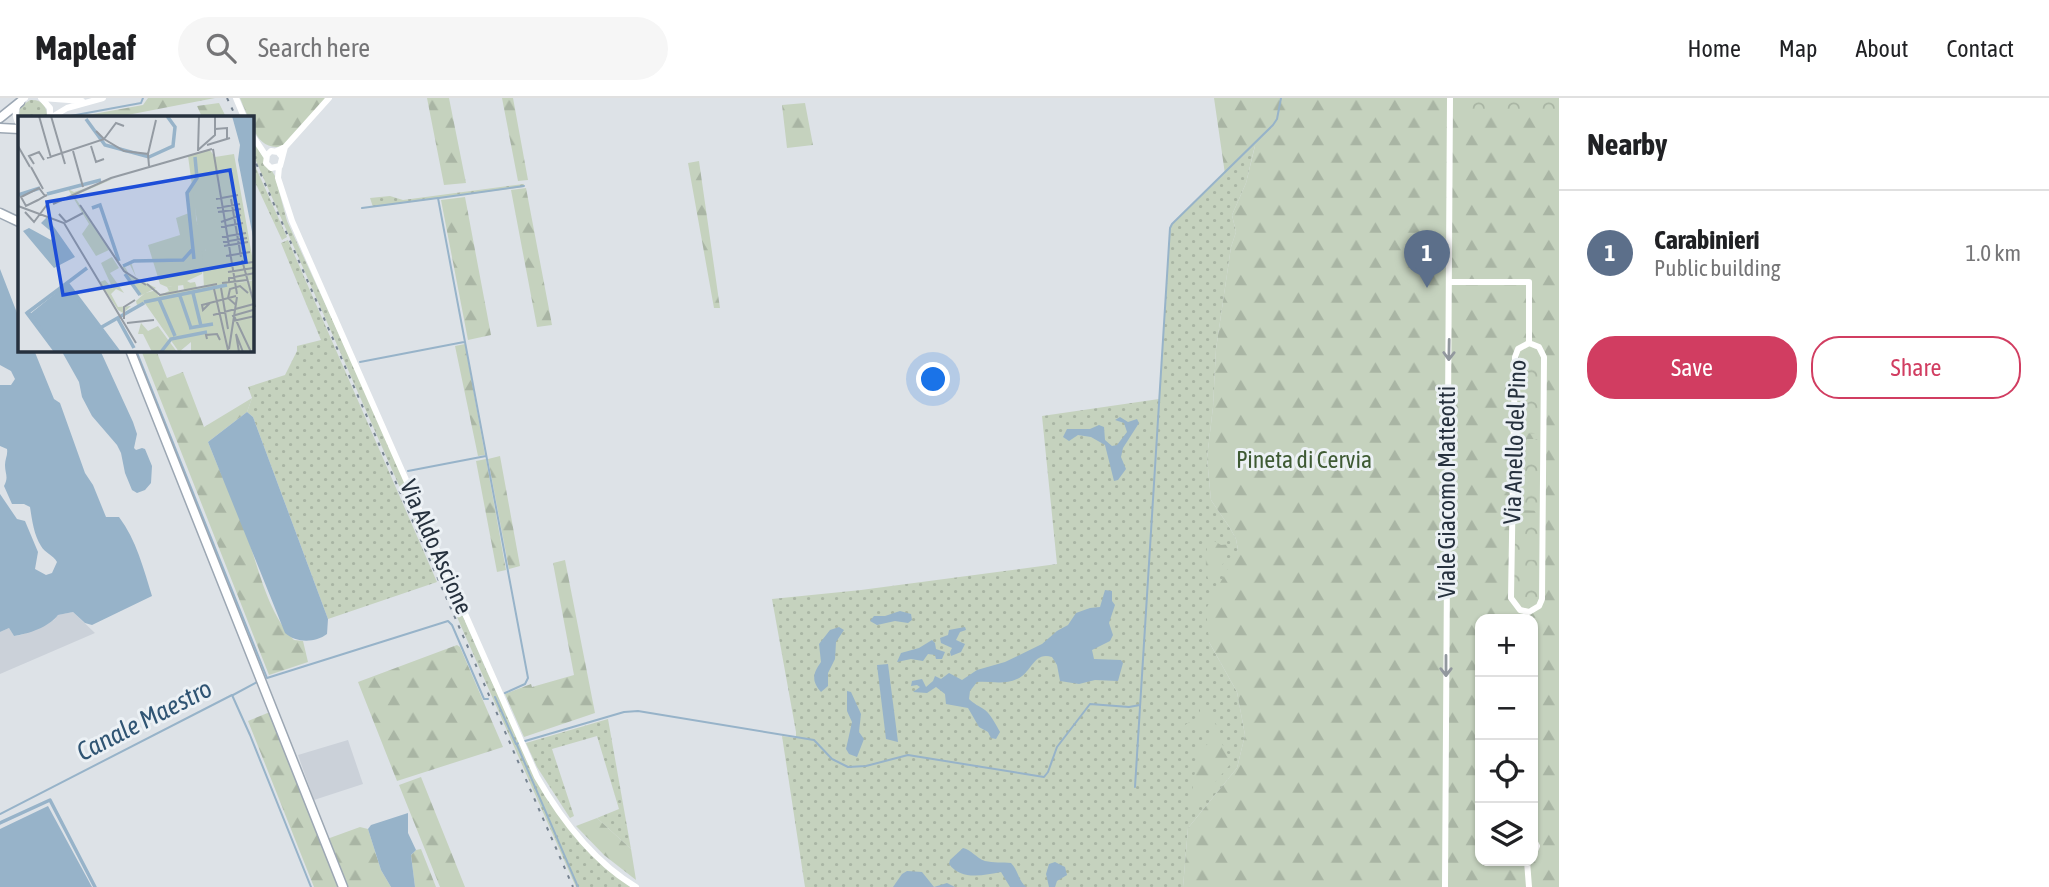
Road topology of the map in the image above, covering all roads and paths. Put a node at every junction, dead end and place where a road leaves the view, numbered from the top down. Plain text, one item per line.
1 (41, 98) edge
2 (103, 98) edge
3 (236, 98) edge
4 (329, 98) edge
5 (1450, 98) edge
6 (22, 100) edge
7 (91, 101) junction
8 (51, 116) edge
9 (52, 116) edge
10 (244, 116) edge
11 (0, 118) edge
12 (18, 123) edge
13 (18, 126) edge
14 (0, 128) edge
15 (254, 138) edge
16 (261, 147) junction
17 (277, 153) junction
18 (266, 156) junction
19 (275, 167) junction
20 (0, 211) edge
21 (18, 216) edge
22 (18, 221) edge
23 (1450, 282) junction
24 (1529, 343) junction
25 (130, 352) edge
26 (1526, 614) edge
27 (1531, 614) edge
28 (1527, 866) edge
29 (343, 887) edge
30 (636, 887) edge
31 (1444, 887) edge
32 (1529, 887) edge

1 - 7 street
1 - 8 street
2 - 7 street
3 - 10 street
4 - 17 street
5 - 23 street, Viale Giacomo Matteotti
6 - 11 main road
6 - 12 street
7 - 9 street
13 - 14 main road
15 - 16 street
16 - 17 street
16 - 18 street, Via Aldo Ascione
17 - 18 street
17 - 19 street
18 - 19 street, Via Aldo Ascione
19 - 30 street, Via Aldo Ascione
20 - 21 main road
20 - 22 main road
23 - 24 street
23 -> 31 street, Viale Giacomo Matteotti
24 - 26 street, Via Anello del Pino
24 - 27 street, Via Anello del Pino
25 - 29 main road
28 - 32 street

